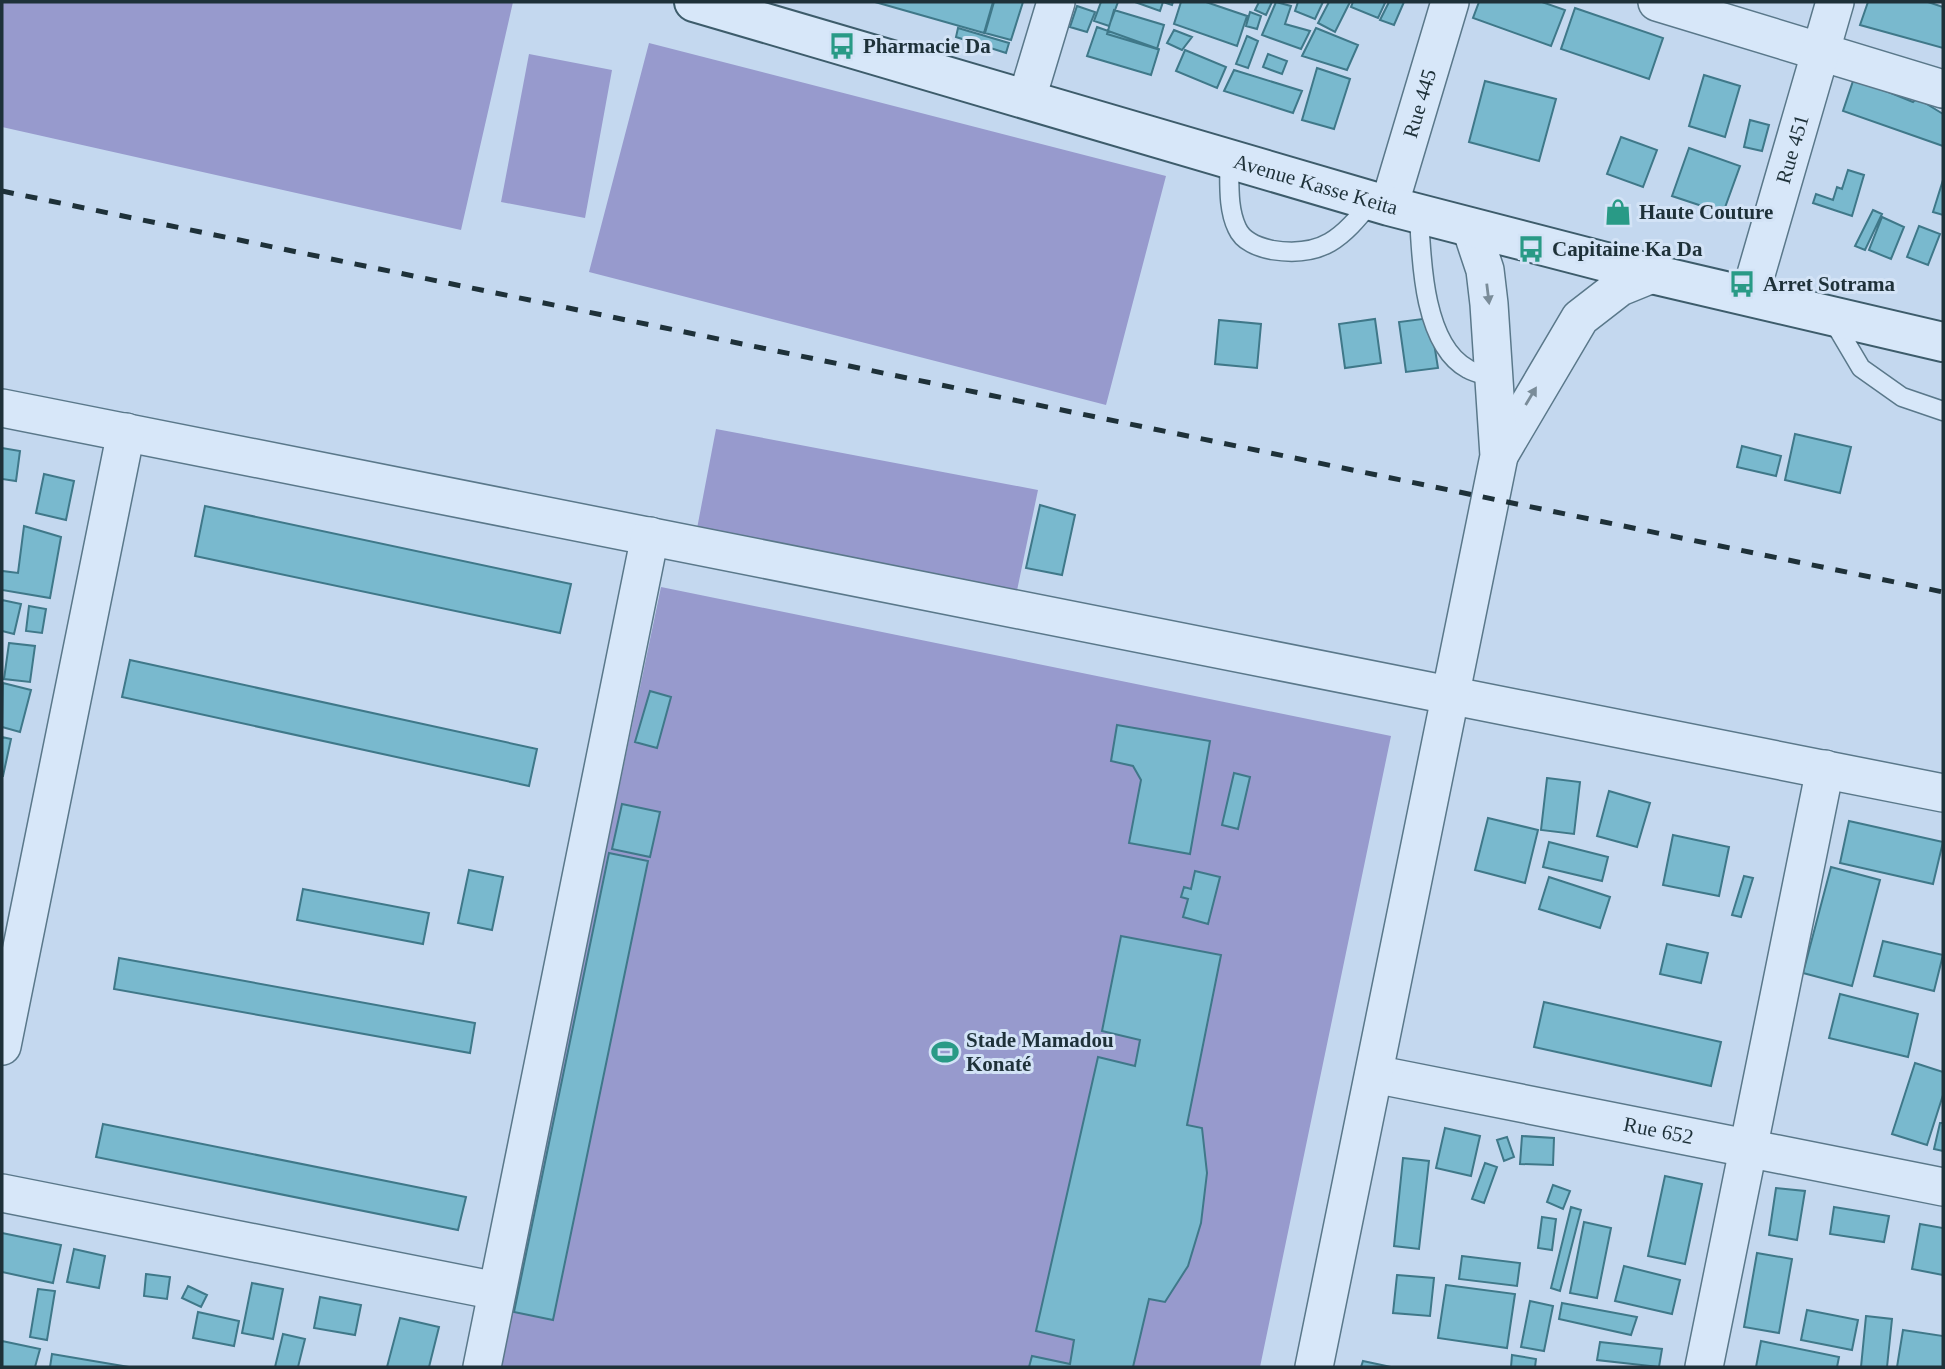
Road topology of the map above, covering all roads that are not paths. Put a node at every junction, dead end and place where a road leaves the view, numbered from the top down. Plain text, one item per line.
1 (694, 2) edge
2 (1056, 2) edge
3 (1450, 2) edge
4 (1657, 2) edge
5 (1835, 2) edge
6 (1821, 51) junction
7 (1943, 89) edge
8 (1027, 98) junction
9 (1229, 158) junction
10 (1394, 206) junction
11 (1471, 228) junction
12 (1652, 274) junction
13 (1750, 295) junction
14 (1830, 315) junction
15 (1943, 342) edge
16 (1494, 378) junction
17 (2, 408) edge
18 (1943, 411) edge
19 (127, 432) junction
20 (1499, 456) junction
21 (650, 536) junction
22 (1450, 695) junction
23 (1825, 769) junction
24 (1943, 793) edge
25 (2, 1046) edge
26 (1374, 1074) junction
27 (1748, 1149) junction
28 (1943, 1188) edge
29 (2, 1192) edge
30 (497, 1291) junction
31 (482, 1367) edge
32 (1314, 1367) edge
33 (1704, 1367) edge

1 - 8 main road, Avenue Kasse Keita
2 - 8 street
3 - 10 street, Rue 445
4 - 6 street
5 - 6 street, Rue 451
6 - 7 street
6 - 13 street, Rue 451
8 - 9 main road, Avenue Kasse Keita
9 - 10 main road, Avenue Kasse Keita
9 - 10 lane
10 - 11 main road, Avenue Kasse Keita
10 - 16 lane
11 - 12 main road, Avenue Kasse Keita
11 -> 16 street
12 - 13 main road, Avenue Kasse Keita
20 -> 12 street
13 - 14 main road, Avenue Kasse Keita
14 - 15 main road, Avenue Kasse Keita
14 - 18 lane
16 - 20 street
17 - 19 street
19 - 21 street
19 - 25 street
20 - 22 street
21 - 22 street
21 - 30 street
22 - 23 street
22 - 26 street
23 - 24 street
23 - 27 street
26 - 27 street, Rue 652
26 - 32 street
27 - 28 street, Rue 652
27 - 33 street
29 - 30 street
30 - 31 street

